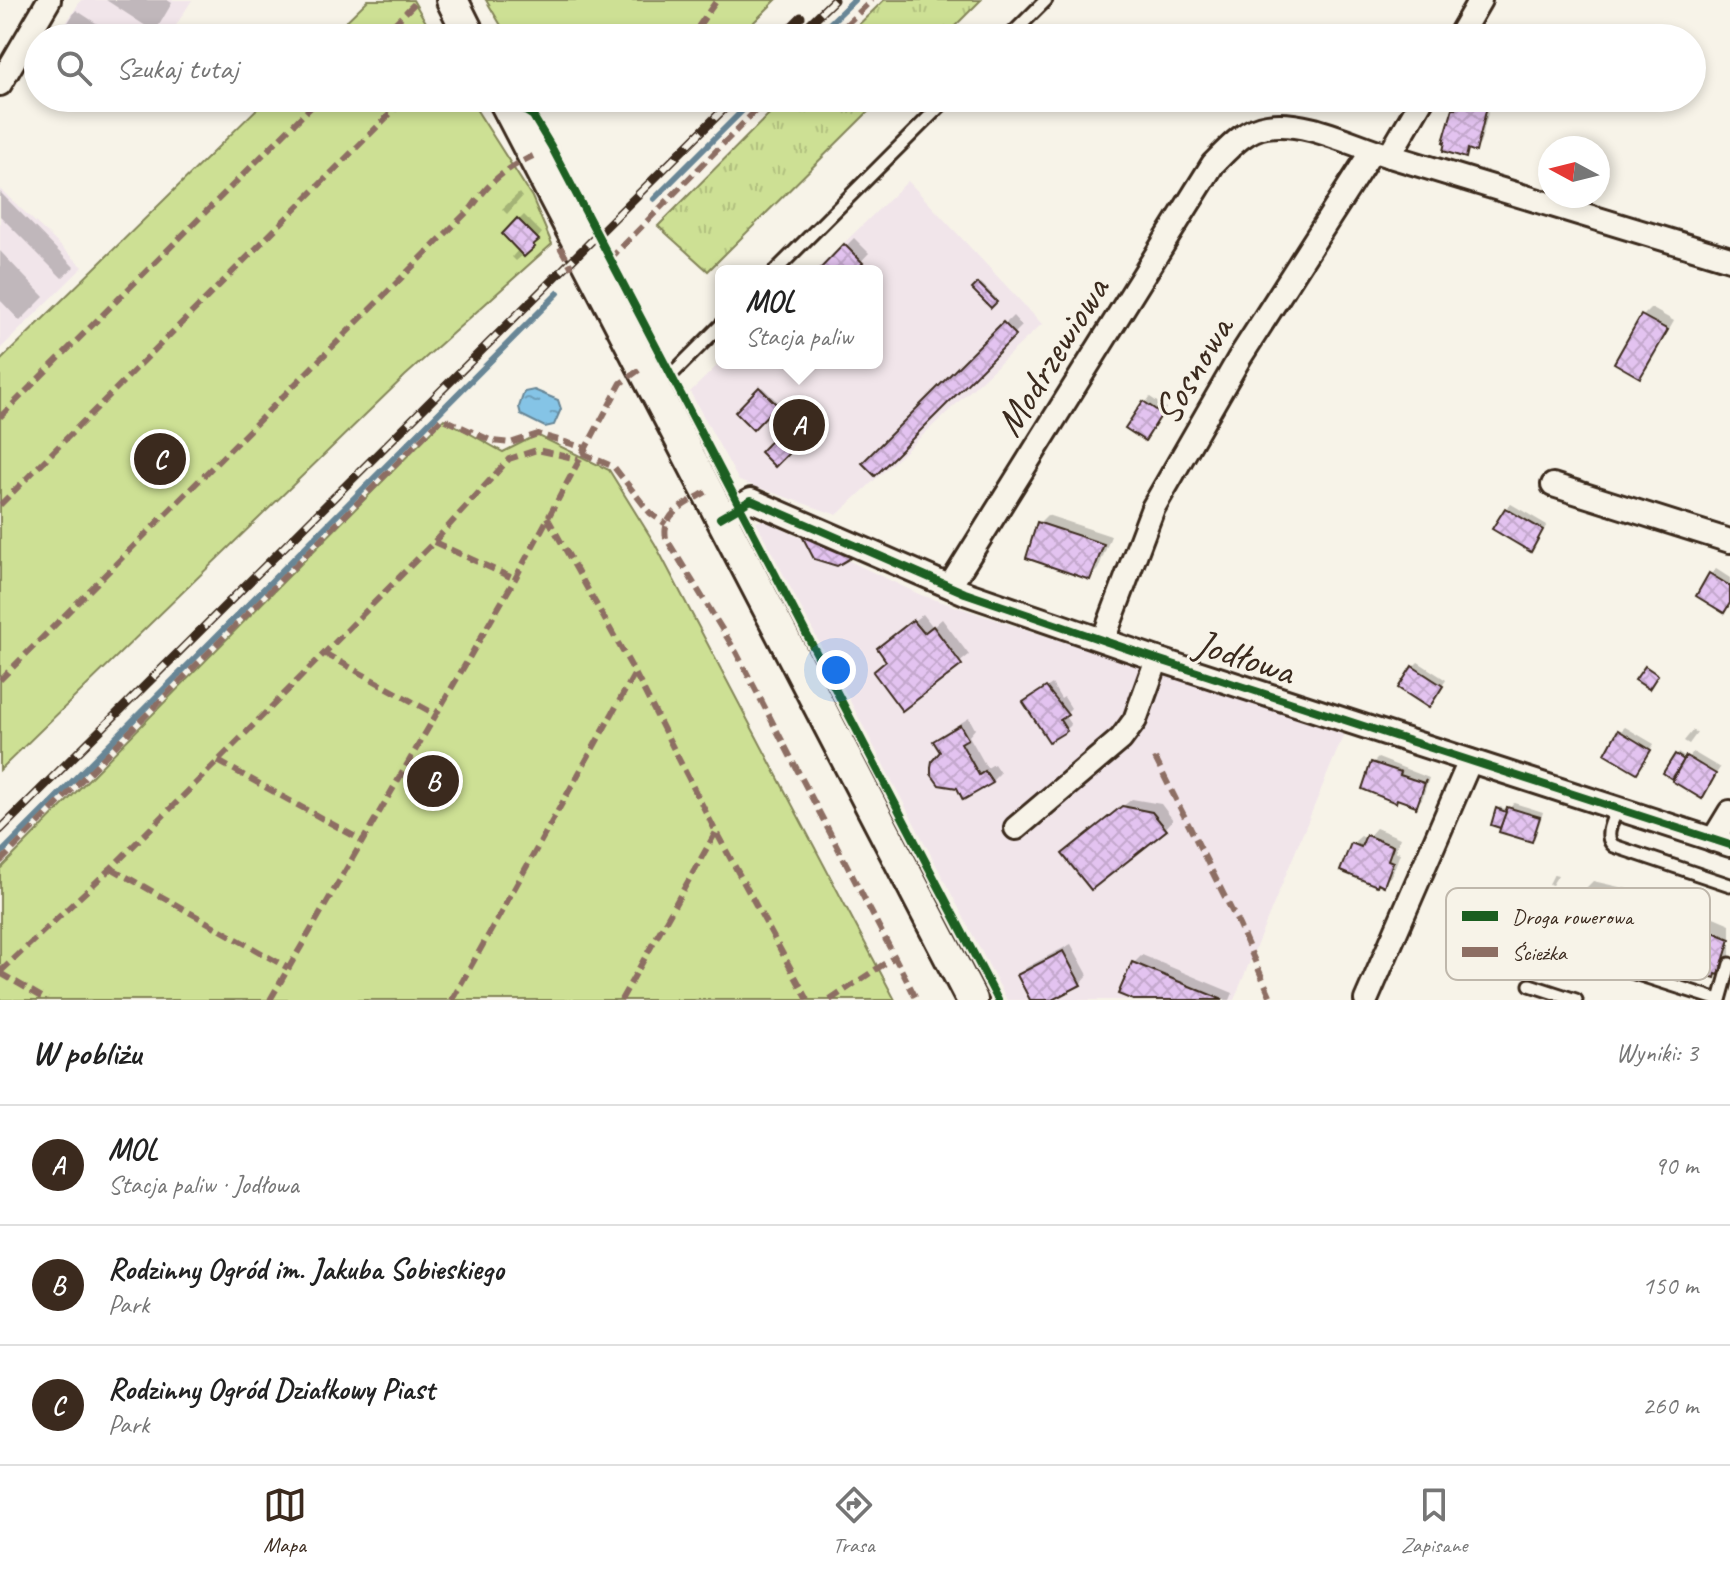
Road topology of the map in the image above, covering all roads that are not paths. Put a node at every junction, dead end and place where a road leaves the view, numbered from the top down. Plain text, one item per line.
1 (49, 0) edge
2 (452, 0) edge
3 (1046, 0) edge
4 (1480, 0) edge
5 (35, 24) edge
6 (464, 24) edge
7 (1022, 24) edge
8 (1466, 24) edge
9 (24, 43) edge
10 (0, 84) edge
11 (510, 112) edge
12 (934, 112) edge
13 (1412, 112) edge
14 (1380, 154) junction
15 (1730, 259) edge
16 (781, 265) edge
17 (715, 331) edge
18 (652, 386) junction
19 (1553, 485) dead end
20 (720, 518) junction
21 (1730, 541) edge
22 (950, 586) junction
23 (1103, 640) junction
24 (1157, 659) junction
25 (1470, 761) junction
26 (1617, 810) junction
27 (1730, 812) edge
28 (1016, 828) dead end
29 (1721, 842) edge
30 (1730, 885) edge
31 (1730, 964) edge
32 (1656, 980) edge
33 (1530, 985) dead end
34 (972, 1000) edge
35 (1366, 1000) edge
36 (1576, 1000) edge
37 (1719, 1000) edge

1 - 5 street
2 - 6 main road
3 - 7 lane
4 - 8 street
9 - 10 street
11 - 18 main road
12 - 16 lane
13 - 14 street, Sosnowa
14 - 15 street, Modrzewiowa
14 - 22 street, Modrzewiowa
14 - 23 street, Sosnowa
17 - 18 lane
18 - 20 main road
19 - 21 street
20 - 22 street, Jodłowa
20 - 34 main road
22 - 23 street, Jodłowa
23 - 24 street, Jodłowa
24 - 25 street, Jodłowa
24 - 28 street
25 - 26 street, Jodłowa
25 - 35 street
26 - 29 street, Jodłowa
26 - 30 lane
27 - 29 street
31 - 37 lane
32 - 37 lane
33 - 36 lane

